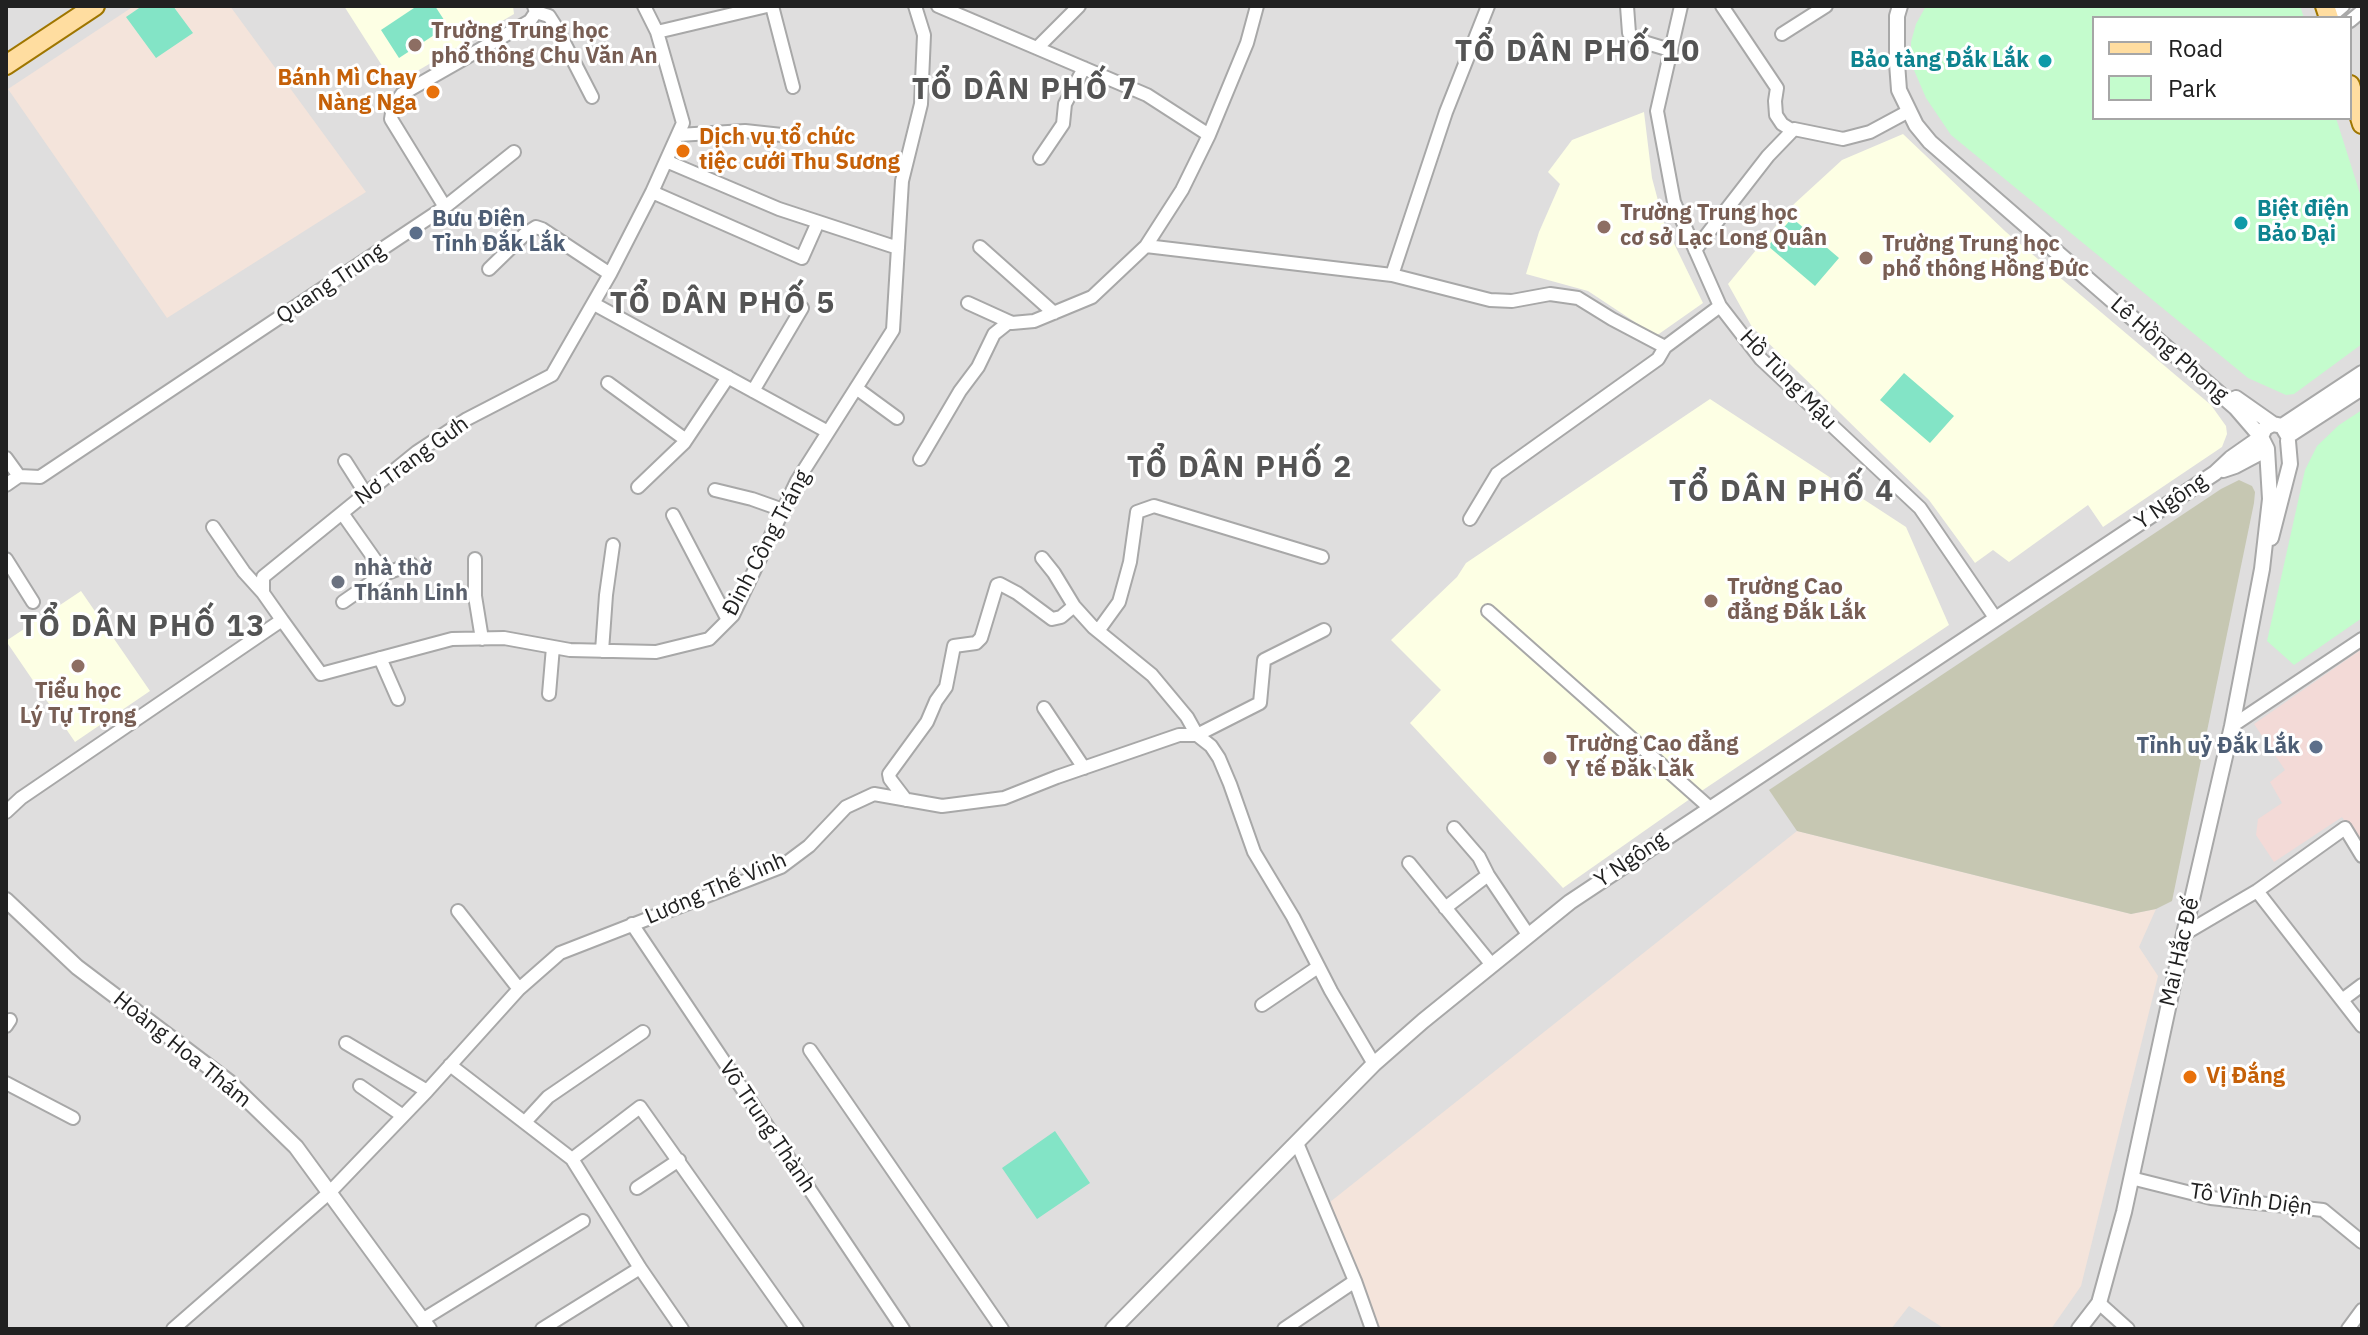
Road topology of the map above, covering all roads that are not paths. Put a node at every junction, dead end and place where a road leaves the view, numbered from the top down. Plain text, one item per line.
1 (95, 6) edge
2 (644, 6) edge
3 (767, 6) edge
4 (915, 6) edge
5 (938, 6) edge
6 (1079, 6) edge
7 (1257, 6) edge
8 (1488, 6) edge
9 (1627, 6) edge
10 (1681, 6) edge
11 (1722, 6) edge
12 (1826, 6) edge
13 (1902, 6) edge
14 (535, 9) edge
15 (657, 32) junction
16 (1782, 34) dead end
17 (1037, 48) junction
18 (1670, 50) junction
19 (6, 65) edge
20 (1084, 68) junction
21 (793, 87) dead end
22 (2352, 92) edge
23 (592, 97) dead end
24 (1909, 111) junction
25 (2362, 124) edge
26 (1790, 129) dead end
27 (678, 135) junction
28 (1209, 135) junction
29 (791, 136) dead end
30 (514, 152) dead end
31 (1040, 158) dead end
32 (666, 161) junction
33 (652, 192) junction
34 (445, 207) junction
35 (818, 222) junction
36 (1146, 246) junction
37 (980, 247) dead end
38 (898, 248) junction
39 (1695, 250) junction
40 (489, 269) dead end
41 (610, 274) junction
42 (1392, 275) junction
43 (968, 303) dead end
44 (594, 304) junction
45 (1720, 306) junction
46 (802, 308) dead end
47 (1054, 313) junction
48 (1009, 322) junction
49 (1665, 347) junction
50 (2362, 373) edge
51 (728, 377) junction
52 (608, 383) dead end
53 (856, 388) junction
54 (2354, 388) edge
55 (753, 391) junction
56 (897, 418) dead end
57 (828, 432) junction
58 (2283, 432) junction
59 (686, 440) junction
60 (2264, 443) junction
61 (6, 458) edge
62 (920, 459) dead end
63 (345, 461) dead end
64 (19, 476) junction
65 (6, 485) edge
66 (638, 487) dead end
67 (715, 490) dead end
68 (366, 494) junction
69 (783, 510) junction
70 (342, 513) junction
71 (673, 515) dead end
72 (1470, 519) dead end
73 (213, 527) dead end
74 (613, 545) dead end
75 (1322, 557) dead end
76 (1042, 558) dead end
77 (6, 559) edge
78 (475, 559) dead end
79 (411, 564) dead end
80 (2262, 569) junction
81 (385, 574) junction
82 (263, 593) junction
83 (33, 602) dead end
84 (343, 602) dead end
85 (1074, 606) junction
86 (1488, 611) dead end
87 (1996, 619) junction
88 (282, 620) junction
89 (728, 620) junction
90 (1324, 630) dead end
91 (1098, 631) junction
92 (482, 639) junction
93 (2362, 639) edge
94 (553, 647) junction
95 (602, 651) junction
96 (380, 658) junction
97 (549, 694) dead end
98 (398, 699) dead end
99 (1044, 708) dead end
100 (2232, 726) junction
101 (1197, 735) junction
102 (1084, 768) junction
103 (906, 800) junction
104 (1710, 808) junction
105 (6, 812) edge
106 (1454, 828) dead end
107 (2362, 856) edge
108 (1409, 863) dead end
109 (1488, 875) junction
110 (2257, 891) junction
111 (6, 900) edge
112 (1445, 908) junction
113 (458, 911) dead end
114 (632, 924) junction
115 (2184, 934) junction
116 (1529, 936) junction
117 (1492, 965) junction
118 (1318, 967) junction
119 (2362, 985) edge
120 (519, 989) junction
121 (2342, 1000) junction
122 (1262, 1005) dead end
123 (2362, 1026) edge
124 (643, 1032) dead end
125 (346, 1043) dead end
126 (810, 1050) dead end
127 (1374, 1064) junction
128 (450, 1065) junction
129 (6, 1083) edge
130 (360, 1086) dead end
131 (427, 1091) junction
132 (403, 1116) junction
133 (73, 1118) dead end
134 (525, 1122) junction
135 (1297, 1143) junction
136 (572, 1159) junction
137 (679, 1160) junction
138 (2131, 1178) junction
139 (637, 1188) dead end
140 (330, 1192) junction
141 (583, 1221) dead end
142 (2362, 1242) edge
143 (640, 1268) junction
144 (1355, 1281) junction
145 (2099, 1303) junction
146 (2362, 1310) edge
147 (425, 1324) edge
148 (680, 1328) edge
149 (173, 1329) edge
150 (542, 1329) edge
151 (797, 1329) edge
152 (903, 1329) edge
153 (1002, 1329) edge
154 (1113, 1329) edge
155 (1284, 1329) edge
156 (1372, 1329) edge
157 (2079, 1329) edge
158 (2128, 1329) edge
159 (2348, 1329) edge

1 - 19 main road
2 - 15 street, Nơ Trang Gưh
3 - 15 street
3 - 21 street
4 - 38 street, Đinh Công Tráng
5 - 17 street
6 - 17 street
7 - 28 street
8 - 42 street
9 - 18 street
10 - 18 street, Hồ Tùng Mậu
11 - 26 street
12 - 16 street
13 - 24 street, Lê Hồng Phong
13 - 58 street, Lê Hồng Phong
14 - 23 street
14 - 34 street
15 - 27 street, Nơ Trang Gưh
17 - 20 street
18 - 39 street, Hồ Tùng Mậu
20 - 28 street
20 - 31 street
22 - 25 main road
24 - 39 street
24 - 60 street, Lê Hồng Phong
27 - 29 street
27 - 32 street, Nơ Trang Gưh
28 - 36 street
30 - 34 street, Quang Trung
32 - 33 street, Nơ Trang Gưh
32 - 35 street
33 - 35 street
33 - 41 street, Nơ Trang Gưh
34 - 64 street, Quang Trung
35 - 38 street
36 - 42 street
36 - 47 street
37 - 47 street
38 - 53 street, Đinh Công Tráng
39 - 45 street, Hồ Tùng Mậu
40 - 41 street
41 - 44 street, Nơ Trang Gưh
42 - 49 street
43 - 48 street
44 - 51 street
44 - 68 street, Nơ Trang Gưh
45 - 49 street
45 - 87 street, Hồ Tùng Mậu
46 - 55 street
47 - 48 street
48 - 62 street
49 - 72 street
50 - 54 street
51 - 55 street
51 - 59 street
52 - 59 street
53 - 56 street
53 - 57 street, Đinh Công Tráng
54 - 58 street
55 - 57 street
57 - 69 street, Đinh Công Tráng
58 - 60 street
58 - 60 street
58 - 80 street, Mai Hắc Đế
59 - 66 street
60 - 80 street, Mai Hắc Đế
60 - 87 street, Y Ngông
61 - 64 street
63 - 68 street
64 - 65 street, Quang Trung
67 - 69 street
68 - 70 street, Nơ Trang Gưh
69 - 89 street, Đinh Công Tráng
70 - 81 street
70 - 82 street, Nơ Trang Gưh
71 - 89 street
73 - 82 street
74 - 95 street
75 - 91 street
76 - 85 street
77 - 83 street
78 - 92 street
79 - 81 street
80 - 100 street, Mai Hắc Đế
81 - 84 street
82 - 88 street
85 - 91 street
85 - 103 street
86 - 104 street
87 - 104 street, Y Ngông
88 - 96 street, Đinh Công Tráng
88 - 105 street
89 - 95 street, Đinh Công Tráng
90 - 101 street, Lương Thế Vinh
91 - 101 street
92 - 94 street, Đinh Công Tráng
92 - 96 street, Đinh Công Tráng
93 - 100 street
94 - 95 street, Đinh Công Tráng
94 - 97 street
96 - 98 street
99 - 102 street
100 - 115 street, Mai Hắc Đế
101 - 102 street, Lương Thế Vinh
101 - 118 street
102 - 103 street, Lương Thế Vinh
103 - 114 street, Lương Thế Vinh
104 - 116 street, Y Ngông
106 - 109 street
107 - 110 street
108 - 112 street
109 - 112 street
109 - 116 street
110 - 115 street
110 - 121 street
111 - 140 street, Hoàng Hoa Thám
112 - 117 street
113 - 120 street
114 - 120 street, Lương Thế Vinh
114 - 152 street, Võ Trung Thành
115 - 138 street, Mai Hắc Đế
116 - 117 street, Y Ngông
117 - 127 street, Y Ngông
118 - 122 street
118 - 127 street
119 - 121 street
120 - 128 street, Lương Thế Vinh
121 - 123 street
124 - 134 street
125 - 131 street
126 - 153 street
127 - 135 street, Y Ngông
128 - 131 street, Lương Thế Vinh
128 - 134 street
129 - 133 street
130 - 132 street
131 - 132 street, Lương Thế Vinh
132 - 140 street, Lương Thế Vinh
134 - 136 street
135 - 144 street
135 - 154 street, Y Ngông
136 - 137 street
136 - 143 street
137 - 139 street
137 - 151 street
138 - 142 street, Tô Vĩnh Diện
138 - 145 street, Mai Hắc Đế
140 - 147 street, Hoàng Hoa Thám
140 - 149 street, Lương Thế Vinh
141 - 147 street
143 - 148 street
143 - 150 street
144 - 155 street
144 - 156 street
145 - 157 street, Mai Hắc Đế
145 - 158 street
146 - 159 street

